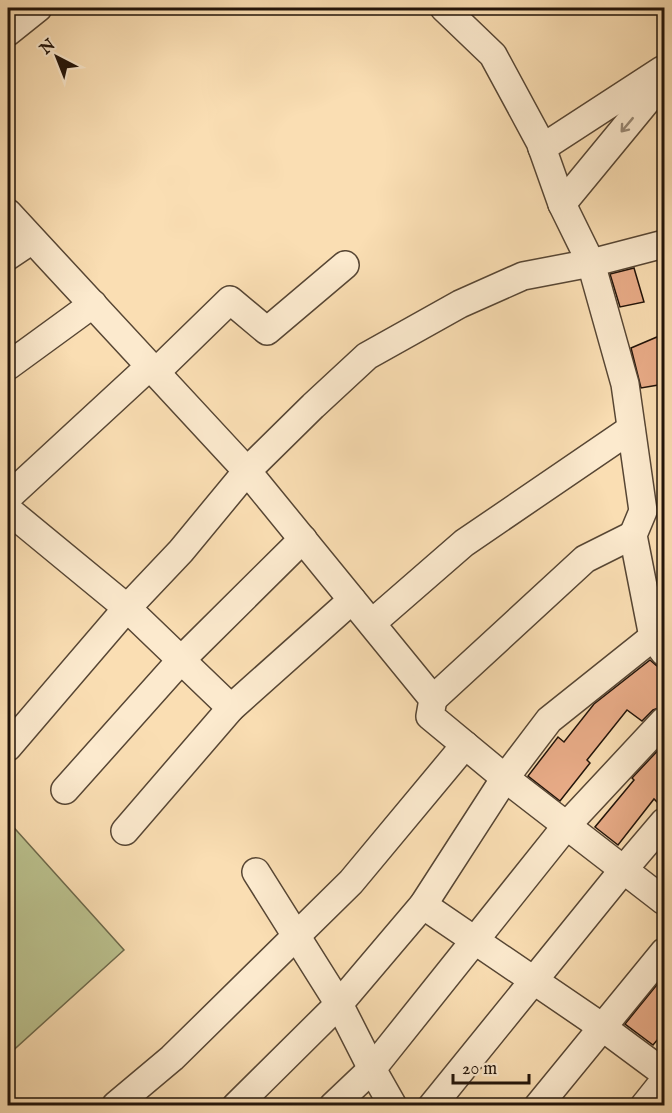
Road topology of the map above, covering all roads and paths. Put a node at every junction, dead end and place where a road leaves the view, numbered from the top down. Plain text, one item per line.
1 (38, 8) edge
2 (444, 8) edge
3 (8, 32) edge
4 (664, 69) edge
5 (664, 80) edge
6 (542, 148) junction
7 (562, 204) junction
8 (8, 213) edge
9 (32, 240) junction
10 (664, 244) edge
11 (8, 256) edge
12 (591, 263) junction
13 (345, 264) dead end
14 (93, 304) junction
15 (8, 366) edge
16 (153, 369) junction
17 (631, 429) junction
18 (247, 471) junction
19 (8, 497) edge
20 (8, 510) edge
21 (647, 518) edge
22 (303, 539) junction
23 (352, 600) junction
24 (127, 608) junction
25 (372, 623) junction
26 (661, 640) edge
27 (181, 660) junction
28 (433, 699) junction
29 (231, 708) junction
30 (664, 721) edge
31 (465, 745) junction
32 (8, 747) edge
33 (505, 778) junction
34 (65, 790) dead end
35 (664, 822) edge
36 (567, 825) junction
37 (125, 831) dead end
38 (624, 869) junction
39 (256, 872) dead end
40 (664, 901) edge
41 (423, 905) junction
42 (296, 937) junction
43 (473, 941) junction
44 (664, 952) edge
45 (535, 980) junction
46 (339, 1004) junction
47 (602, 1027) junction
48 (372, 1069) junction
49 (664, 1073) edge
50 (664, 1081) edge
51 (116, 1104) edge
52 (236, 1106) edge
53 (333, 1106) edge
54 (393, 1106) edge
55 (432, 1106) edge
56 (538, 1106) edge
57 (644, 1106) edge

1 - 3 street
2 - 6 street
4 - 6 street
5 -> 7 street
6 - 7 street
7 - 12 street
8 - 9 street
9 - 11 street
9 - 14 street
10 - 12 street
12 - 17 street
12 - 18 street
13 - 16 street
14 - 15 street
14 - 16 street
16 - 18 street
16 - 19 street
17 - 21 street
17 - 25 street
18 - 22 street
18 - 24 street
20 - 24 street
21 - 26 street
21 - 28 street
22 - 23 street
22 - 27 street
23 - 25 street
23 - 29 street
24 - 27 street
24 - 32 street
25 - 28 street
26 - 33 street
27 - 29 street
27 - 34 street
28 - 31 street
29 - 37 street
30 - 36 street
31 - 33 street
31 - 42 street
33 - 36 street
33 - 41 street
35 - 38 street
36 - 38 street
36 - 43 street
38 - 40 street
38 - 45 street
39 - 42 street
41 - 43 street
41 - 46 street
42 - 46 street
42 - 51 street
43 - 45 street
43 - 48 street
44 - 47 street
45 - 47 street
45 - 55 street
46 - 48 street
46 - 52 street
47 - 49 street
47 - 56 street
48 - 53 street
48 - 54 street
50 - 57 street

